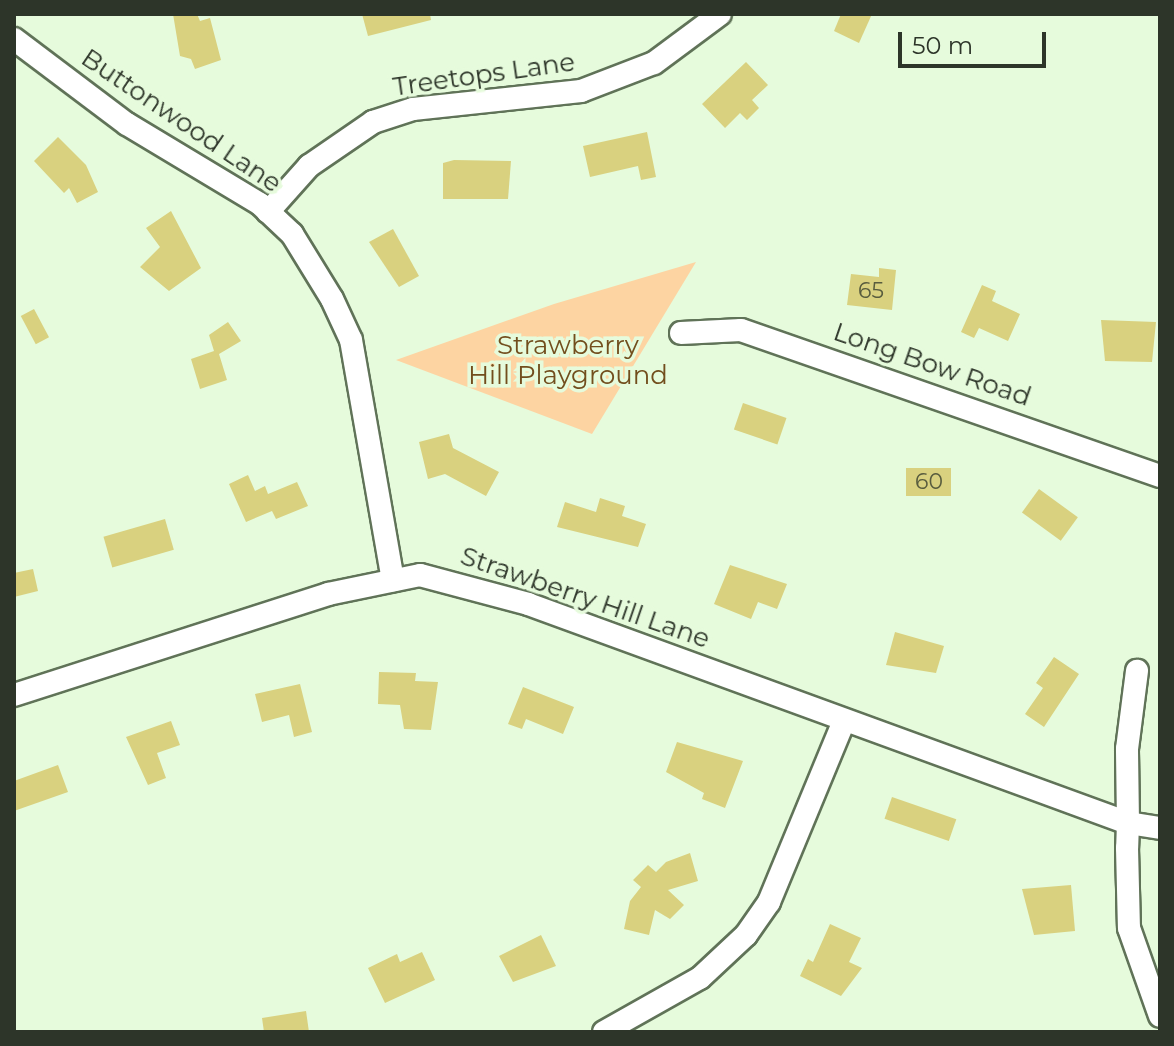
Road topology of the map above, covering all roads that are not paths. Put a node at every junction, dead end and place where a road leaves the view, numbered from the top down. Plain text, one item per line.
1 (720, 14) edge
2 (14, 39) edge
3 (268, 212) junction
4 (681, 333) dead end
5 (1160, 476) edge
6 (393, 580) junction
7 (1137, 671) dead end
8 (14, 695) edge
9 (844, 721) junction
10 (1128, 823) junction
11 (1160, 828) edge
12 (1160, 1016) edge
13 (604, 1032) edge

1 - 3 street, Treetops Lane
2 - 3 street, Buttonwood Lane
3 - 6 street, Buttonwood Lane
4 - 5 street, Long Bow Road
6 - 8 street, Strawberry Hill Lane
6 - 9 street, Strawberry Hill Lane
7 - 10 street
9 - 10 street, Strawberry Hill Lane
9 - 13 street
10 - 11 street, Strawberry Hill Lane
10 - 12 street

